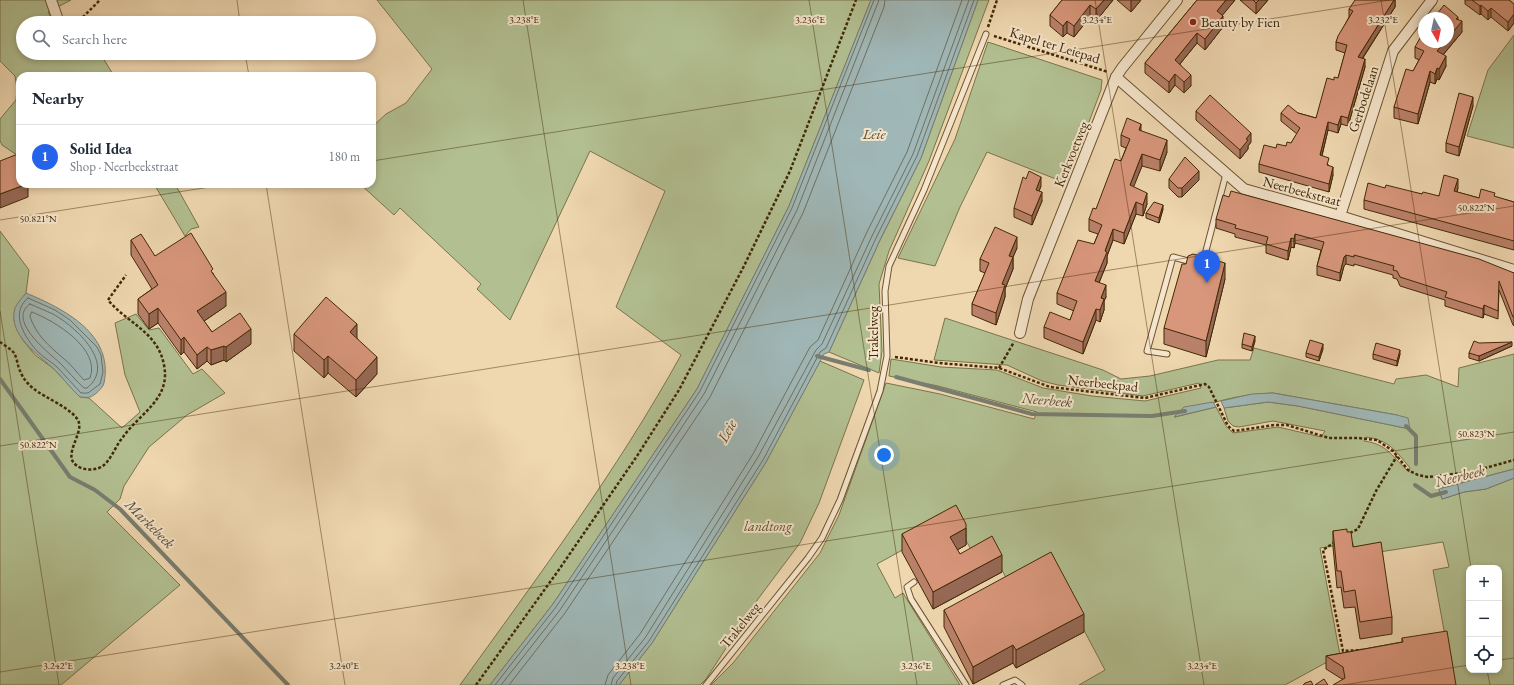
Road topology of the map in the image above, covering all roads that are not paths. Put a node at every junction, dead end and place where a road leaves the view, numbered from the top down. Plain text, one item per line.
1 (52, 0) edge
2 (1177, 0) edge
3 (1432, 0) edge
4 (57, 16) edge
5 (986, 34) road end
6 (1116, 77) junction
7 (1226, 174) junction
8 (1340, 216) junction
9 (1514, 270) edge
10 (1020, 333) road end
11 (1167, 354) dead end
12 (914, 582) dead end
13 (706, 685) edge
14 (966, 685) edge
15 (1003, 685) edge
16 (1022, 685) edge

1 - 4 street
2 - 6 street, Kerkvoetweg
3 - 8 street, Gerbodelaan
5 - 13 lane, Trakelweg
6 - 7 street, Neerbeekstraat
6 - 10 street, Kerkvoetweg
7 - 8 street, Neerbeekstraat
7 - 11 lane
8 - 9 street, Neerbeekstraat
12 - 14 lane
15 - 16 lane

